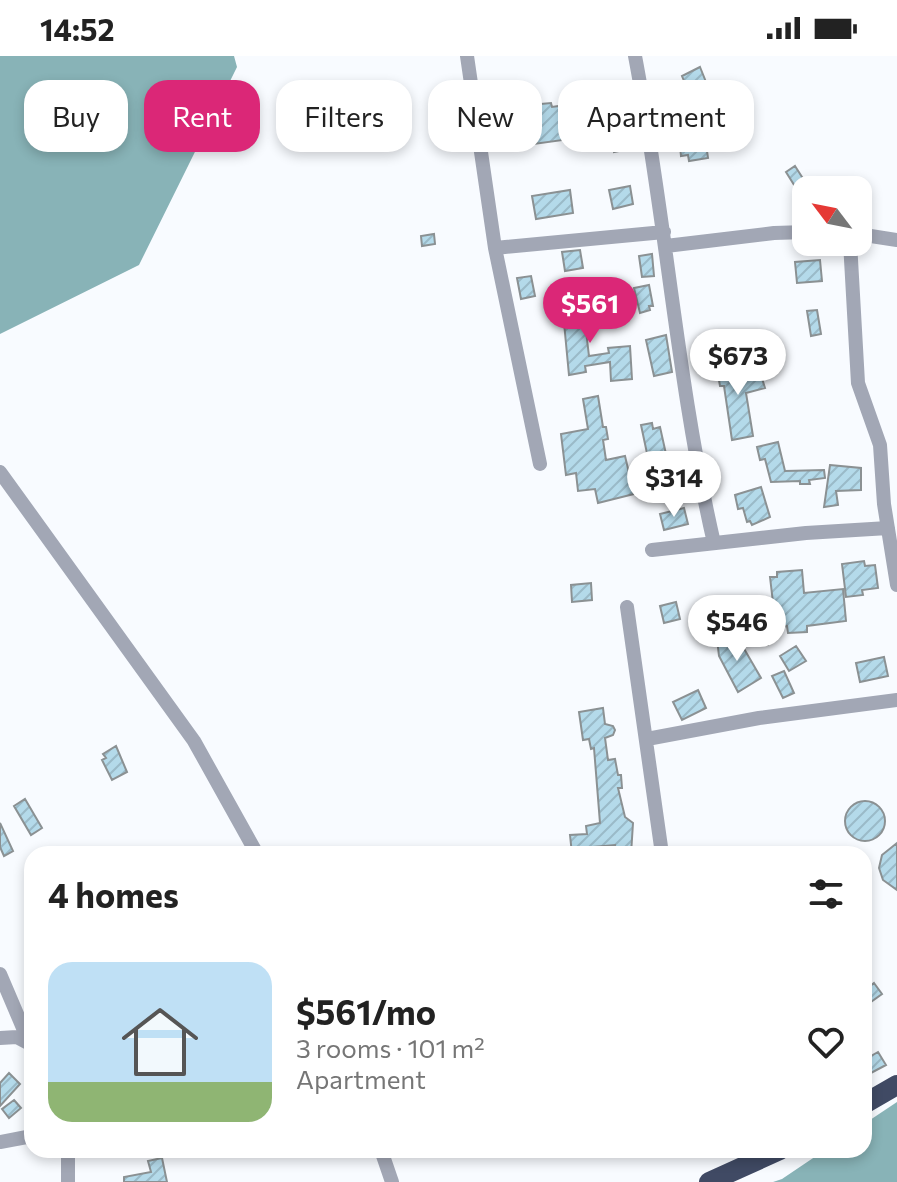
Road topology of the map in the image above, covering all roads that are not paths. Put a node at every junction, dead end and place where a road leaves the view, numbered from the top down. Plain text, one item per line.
1 (467, 56) edge
2 (635, 56) edge
3 (792, 232) edge
4 (872, 236) edge
5 (665, 239) junction
6 (897, 240) edge
7 (495, 248) junction
8 (851, 256) edge
9 (540, 464) dead end
10 (0, 472) edge
11 (888, 528) junction
12 (714, 543) junction
13 (652, 550) dead end
14 (897, 585) edge
15 (627, 607) dead end
16 (897, 700) edge
17 (647, 739) junction
18 (253, 846) edge
19 (661, 846) edge
20 (0, 974) edge
21 (24, 1029) edge
22 (0, 1038) edge
23 (24, 1040) edge
24 (897, 1085) edge
25 (872, 1099) edge
26 (24, 1138) edge
27 (0, 1142) edge
28 (68, 1158) edge
29 (384, 1158) edge
30 (762, 1158) edge
31 (68, 1182) edge
32 (392, 1182) edge
33 (709, 1182) edge

1 - 7 street
2 - 5 street
3 - 5 street
4 - 6 street
5 - 7 street
5 - 12 street
7 - 9 street
8 - 11 street
10 - 18 street
11 - 12 street
11 - 14 street
12 - 13 street
15 - 17 street
16 - 17 street
17 - 19 street
20 - 21 street
22 - 23 street
24 - 25 highway
26 - 27 street
28 - 31 street
29 - 32 street
30 - 33 highway

